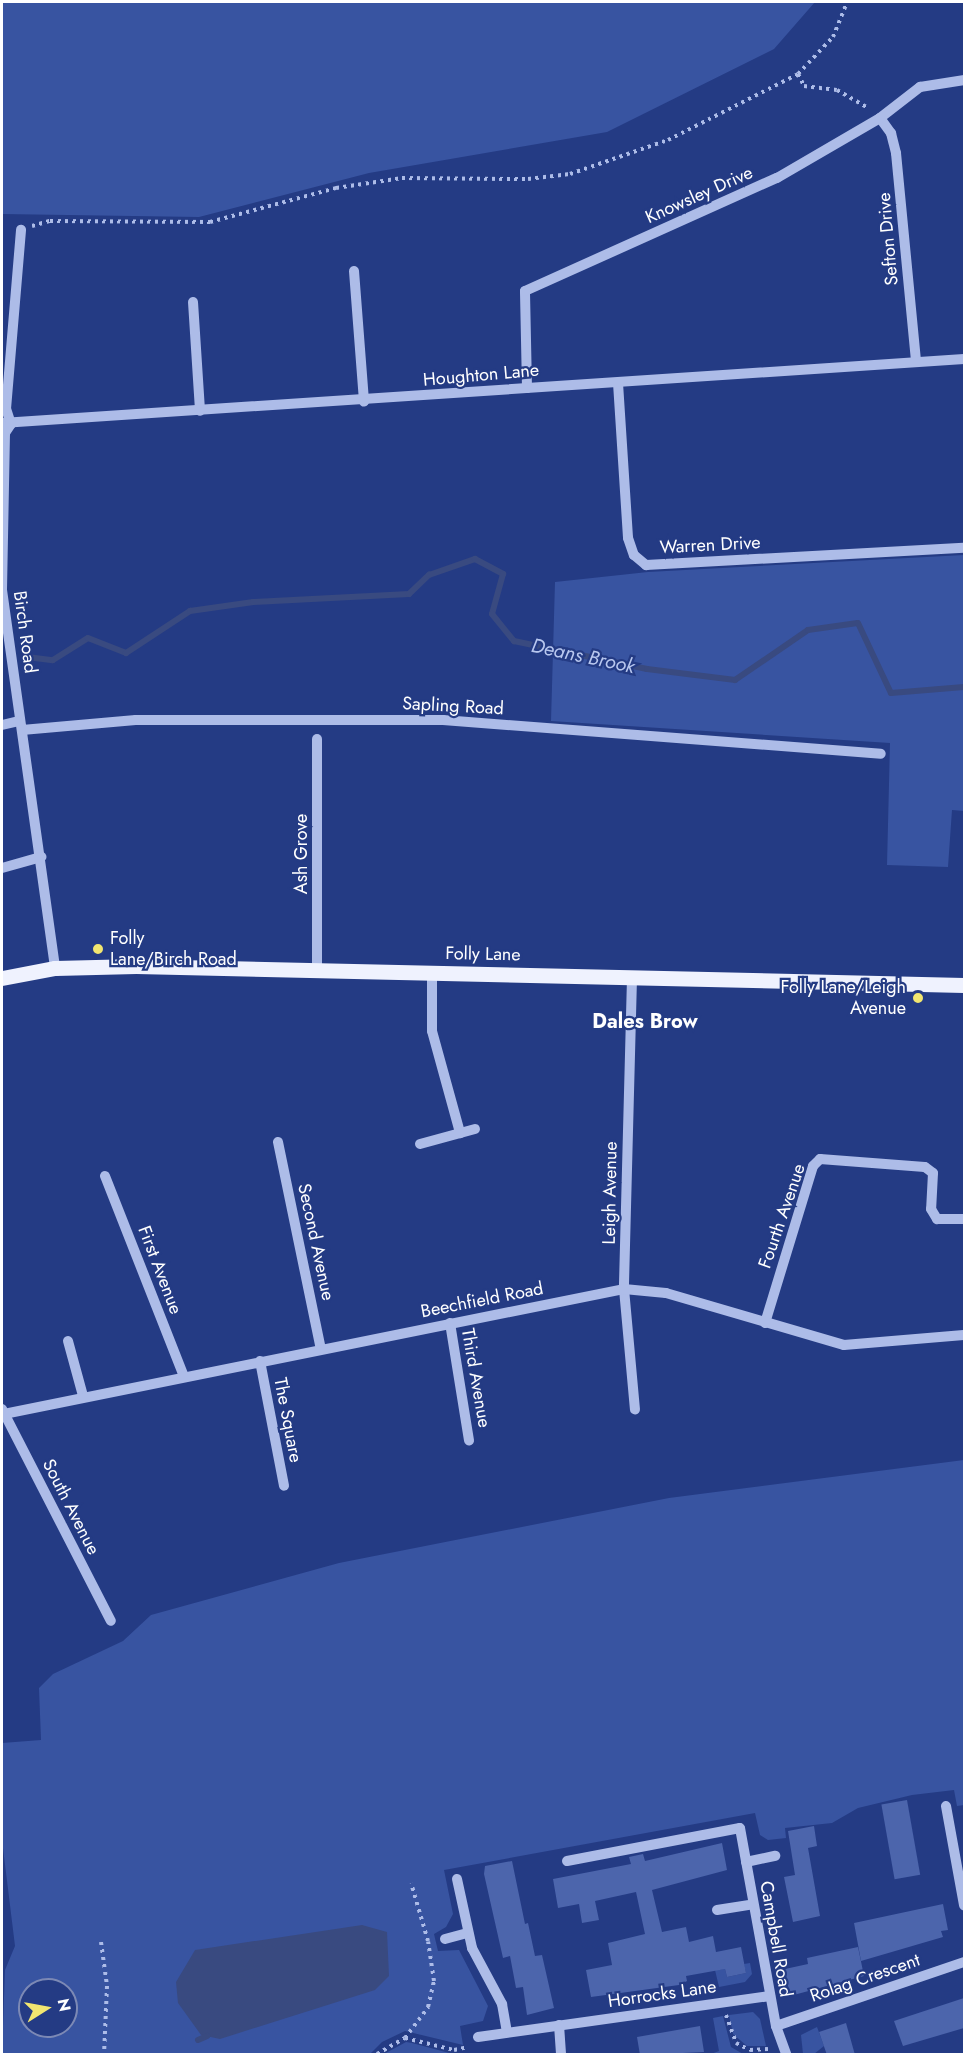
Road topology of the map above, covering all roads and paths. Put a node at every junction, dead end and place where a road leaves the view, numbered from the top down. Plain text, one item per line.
1 (847, 2) edge
2 (798, 74) junction
3 (964, 80) edge
4 (880, 118) junction
5 (21, 230) joint
6 (354, 271) dead end
7 (193, 302) dead end
8 (964, 359) edge
9 (916, 362) junction
10 (618, 383) junction
11 (527, 388) junction
12 (364, 402) junction
13 (200, 411) junction
14 (6, 424) edge
15 (964, 548) edge
16 (2, 726) edge
17 (21, 726) junction
18 (317, 739) dead end
19 (881, 754) dead end
20 (41, 857) junction
21 (2, 868) edge
22 (55, 968) junction
23 (317, 970) junction
24 (432, 973) junction
25 (2, 978) edge
26 (632, 978) junction
27 (964, 985) edge
28 (475, 1129) dead end
29 (460, 1133) junction
30 (278, 1142) dead end
31 (420, 1144) dead end
32 (105, 1176) dead end
33 (964, 1219) edge
34 (624, 1289) junction
35 (450, 1323) junction
36 (765, 1323) junction
37 (964, 1335) edge
38 (68, 1341) dead end
39 (321, 1349) junction
40 (260, 1361) junction
41 (184, 1377) junction
42 (83, 1396) junction
43 (635, 1409) dead end
44 (3, 1411) edge
45 (470, 1440) dead end
46 (284, 1486) dead end
47 (111, 1621) dead end
48 (946, 1806) dead end
49 (959, 1840) edge
50 (775, 1856) dead end
51 (567, 1861) dead end
52 (746, 1862) junction
53 (457, 1880) dead end
54 (411, 1883) dead end
55 (753, 1904) junction
56 (964, 1905) edge
57 (717, 1910) dead end
58 (468, 1933) junction
59 (445, 1939) dead end
60 (100, 1942) dead end
61 (964, 1962) edge
62 (770, 1995) junction
63 (725, 2002) junction
64 (559, 2025) junction
65 (776, 2026) junction
66 (507, 2032) junction
67 (477, 2037) joint
68 (405, 2038) junction
69 (781, 2044) junction
70 (104, 2055) edge
71 (377, 2055) edge
72 (561, 2055) edge
73 (786, 2055) edge

1 - 2 path
2 - 4 path
2 - 5 path
3 - 4 street, Knowsley Drive
4 - 9 street, Sefton Drive
4 - 11 street, Knowsley Drive
5 - 14 street, Birch Road
6 - 12 street
7 - 13 street
8 - 9 street, Houghton Lane
9 - 10 street, Houghton Lane
10 - 11 street, Houghton Lane
10 - 15 street, Warren Drive
11 - 12 street, Houghton Lane
12 - 13 street, Houghton Lane
13 - 14 street, Houghton Lane
14 - 17 street, Birch Road
16 - 17 street, Sapling Road
17 - 19 street, Sapling Road
17 - 20 street, Birch Road
18 - 23 street, Ash Grove
20 - 21 street
20 - 22 street, Birch Road
22 - 23 main road, Folly Lane
22 - 25 main road, Folly Lane
23 - 24 main road, Folly Lane
24 - 26 main road, Folly Lane
24 - 29 street
26 - 27 main road, Folly Lane
26 - 34 street, Leigh Avenue
28 - 29 street
29 - 31 street
30 - 39 street, Second Avenue
32 - 41 street, First Avenue
33 - 36 street, Fourth Avenue
34 - 35 street, Beechfield Road
34 - 36 street, Beechfield Road
34 - 43 street, Leigh Avenue
35 - 39 street, Beechfield Road
35 - 45 street, Third Avenue
36 - 37 street, Beechfield Road
38 - 42 street
39 - 40 street, Beechfield Road
40 - 41 street, Beechfield Road
40 - 46 street, The Square
41 - 42 street, Beechfield Road
42 - 44 street, Beechfield Road
44 - 47 street, South Avenue
48 - 49 street
49 - 56 street
50 - 52 street
51 - 52 street, Campbell Road
52 - 55 street, Campbell Road
53 - 58 street
54 - 68 path
55 - 57 street
55 - 62 street, Campbell Road
58 - 59 street
58 - 66 street
60 - 70 path
61 - 65 street, Rolag Crescent
62 - 63 street, Horrocks Lane
62 - 65 street, Campbell Road
63 - 64 street, Horrocks Lane
63 - 69 path
64 - 66 street, Horrocks Lane
64 - 72 street
65 - 69 street, Campbell Road
66 - 67 street, Horrocks Lane
67 - 68 path
68 - 71 path
69 - 73 street, Campbell Road

